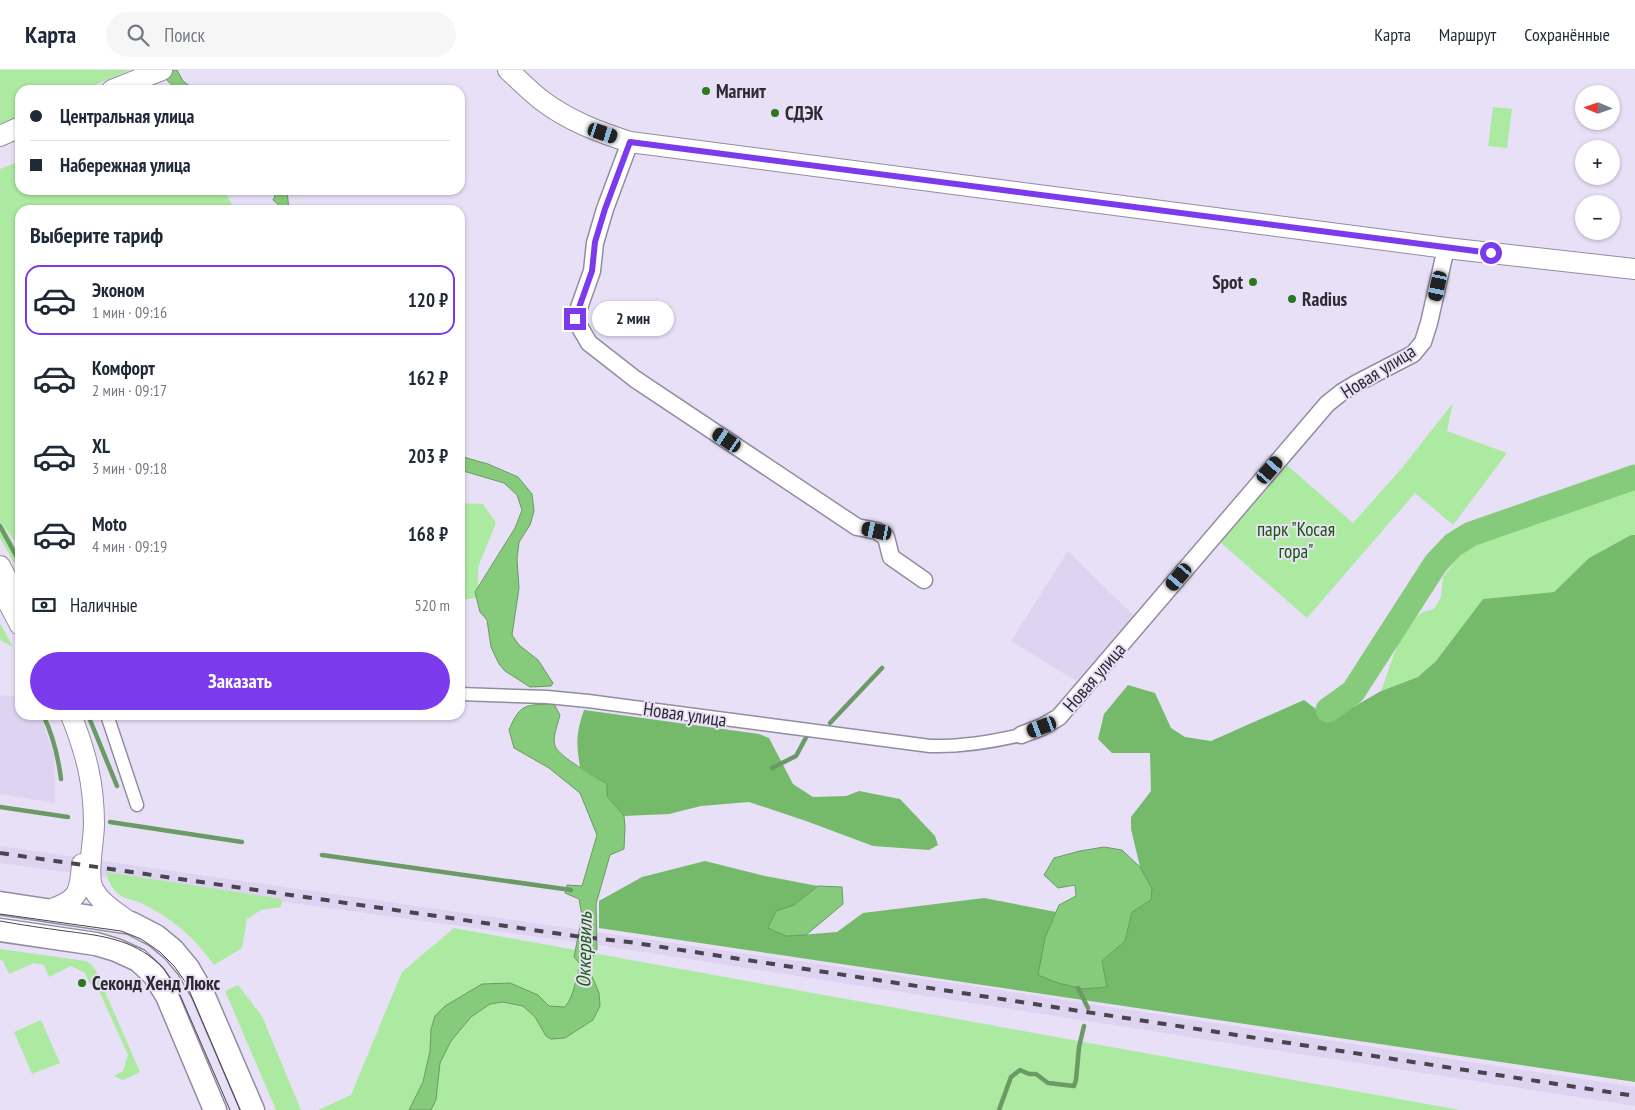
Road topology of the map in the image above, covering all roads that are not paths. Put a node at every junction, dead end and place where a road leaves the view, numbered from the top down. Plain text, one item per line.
1 (508, 70) edge
2 (154, 73) edge
3 (124, 85) edge
4 (15, 129) edge
5 (0, 136) edge
6 (630, 142) junction
7 (1446, 248) junction
8 (1635, 270) edge
9 (0, 566) edge
10 (924, 580) dead end
11 (0, 587) edge
12 (15, 594) edge
13 (15, 616) edge
14 (465, 694) edge
15 (61, 720) edge
16 (72, 720) edge
17 (109, 720) edge
18 (1021, 735) joint
19 (137, 805) dead end
20 (86, 883) junction
21 (0, 903) edge
22 (50, 910) junction
23 (130, 923) junction
24 (0, 930) edge
25 (215, 1110) edge
26 (253, 1110) edge

1 - 6 street
2 - 3 street
4 - 5 street
6 - 7 street
6 - 10 street
7 - 8 street
7 - 18 street, Новая улица
9 - 12 street
11 - 13 street
14 - 18 street, Новая улица
15 - 20 street
16 - 20 street
17 - 19 street
20 - 22 street
20 - 23 street
21 - 22 main road
22 - 23 main road
23 - 26 main road
24 - 25 main road

